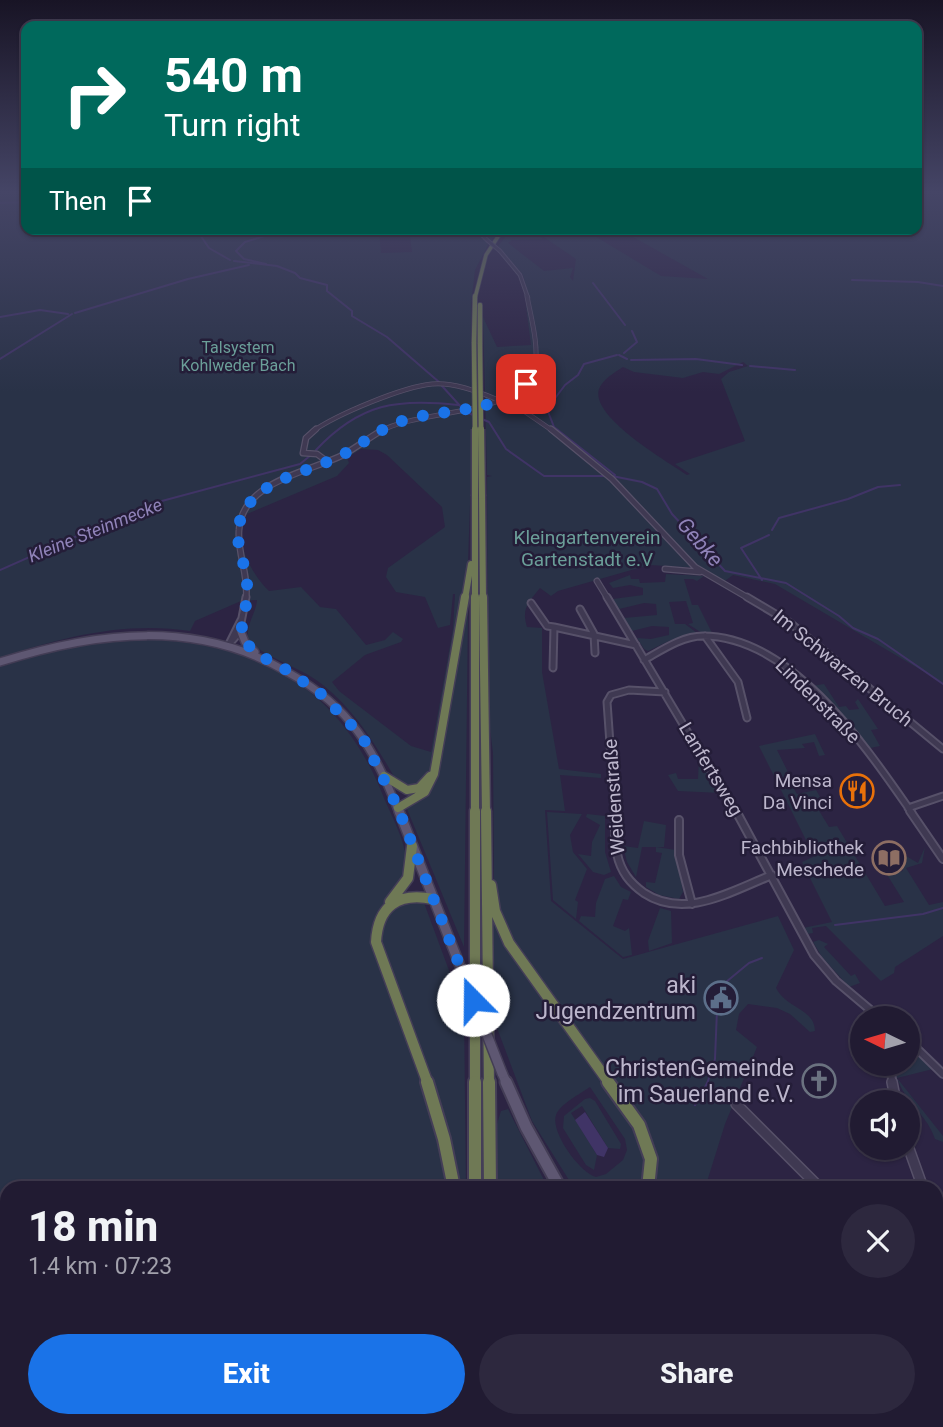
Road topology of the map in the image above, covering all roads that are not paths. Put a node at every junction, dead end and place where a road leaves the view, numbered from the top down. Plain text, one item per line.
1 (489, 260) edge
2 (508, 260) edge
3 (505, 398) junction
4 (496, 399) dead end
5 (328, 461) junction
6 (478, 496) junction
7 (475, 555) junction
8 (665, 569) dead end
9 (702, 572) junction
10 (597, 581) dead end
11 (531, 603) dead end
12 (580, 608) dead end
13 (243, 618) junction
14 (554, 627) junction
15 (241, 632) junction
16 (594, 634) junction
17 (705, 636) junction
18 (229, 644) junction
19 (636, 645) junction
20 (596, 653) dead end
21 (258, 655) junction
22 (644, 660) junction
23 (0, 662) edge
24 (553, 668) dead end
25 (665, 692) junction
26 (747, 718) dead end
27 (943, 750) edge
28 (438, 757) junction
29 (384, 776) junction
30 (943, 796) edge
31 (485, 802) junction
32 (398, 808) junction
33 (908, 808) junction
34 (679, 820) dead end
35 (412, 846) junction
36 (943, 859) edge
37 (772, 875) junction
38 (433, 899) junction
39 (692, 904) junction
40 (386, 906) junction
41 (864, 1006) edge
42 (920, 1052) edge
43 (943, 1074) edge
44 (736, 1104) dead end
45 (913, 1160) edge
46 (453, 1181) edge
47 (475, 1181) edge
48 (490, 1181) edge
49 (556, 1181) edge
50 (649, 1181) edge
51 (813, 1181) edge
52 (920, 1181) edge

1 - 6 highway, bridge
2 - 3 street, bridge
3 - 5 street
3 - 9 street, Im Schwarzen Bruch
4 - 5 street
5 - 13 street
6 - 7 highway
6 - 31 highway
7 - 28 highway
7 - 47 highway
8 - 9 street, Im Schwarzen Bruch
9 - 27 street, Im Schwarzen Bruch
10 - 19 street, Lanfertsweg
11 - 14 street
12 - 16 street
13 - 15 street
13 - 18 street
14 - 16 street
14 - 24 street
15 - 18 street
15 - 21 main road
16 - 19 street
16 - 20 street
17 - 22 street, Lindenstraße
17 - 26 street
17 - 33 street, Lindenstraße
18 - 21 main road
18 - 23 main road
19 - 22 street, Lanfertsweg
21 - 29 main road
22 - 25 street, Lanfertsweg
25 - 37 street, Lanfertsweg
25 - 39 street, Weidenstraße
28 - 29 highway
28 - 32 highway
29 - 32 main road
30 - 33 street
31 - 48 highway
31 - 50 highway
32 - 35 main road
33 - 36 street, Lindenstraße
34 - 39 street
35 - 38 main road
35 - 40 highway
37 - 39 street, Weidenstraße
37 - 41 street, Lanfertsweg
38 - 40 highway
38 - 49 main road, bridge
40 - 46 highway
42 - 43 street
44 - 51 street
45 - 52 street

